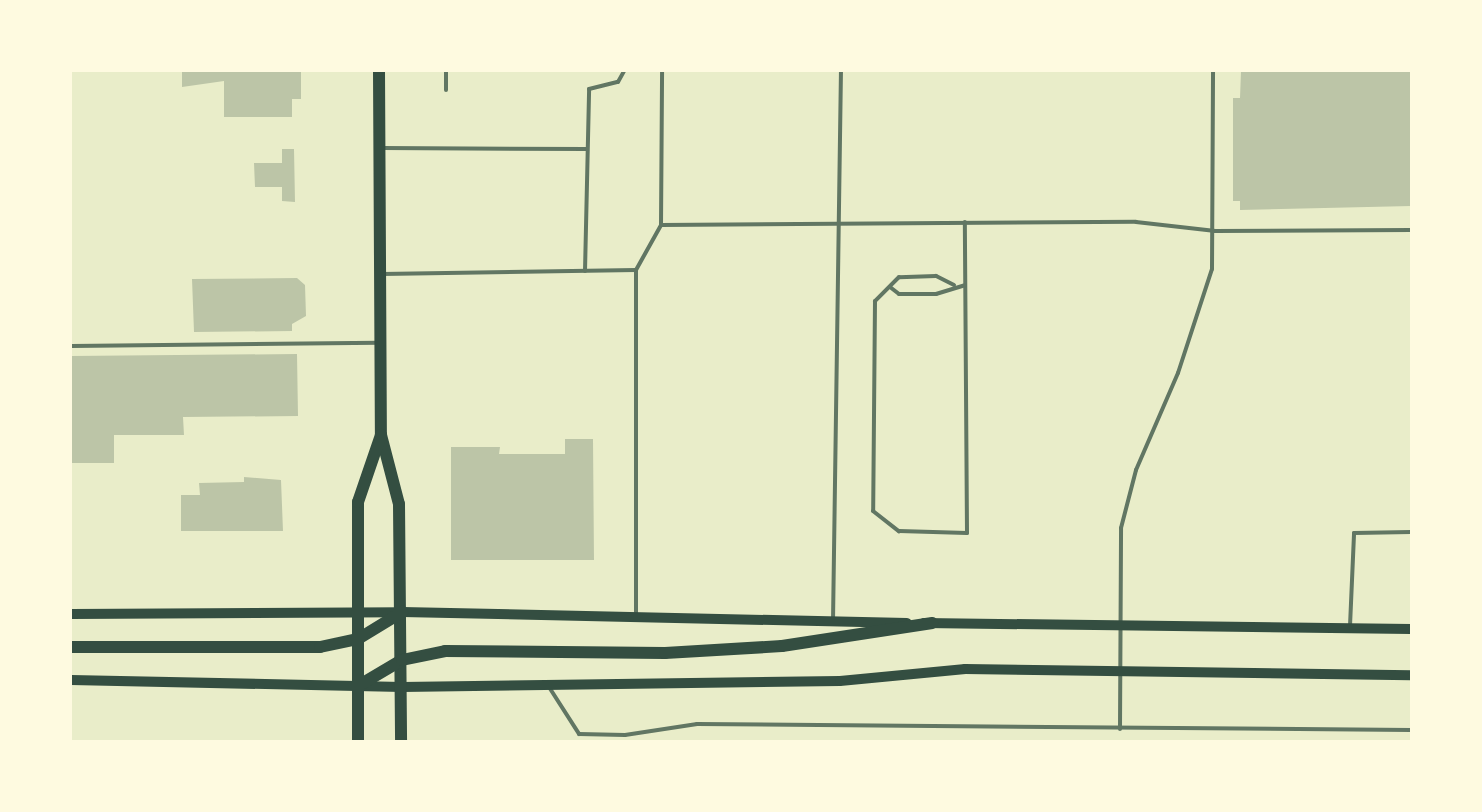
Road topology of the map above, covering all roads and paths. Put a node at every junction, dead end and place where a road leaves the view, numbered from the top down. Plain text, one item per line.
1 (379, 71) edge
2 (446, 71) edge
3 (624, 71) edge
4 (662, 71) edge
5 (841, 71) edge
6 (1213, 71) edge
7 (446, 90) dead end
8 (380, 148) junction
9 (587, 149) junction
10 (840, 222) junction
11 (965, 222) junction
12 (662, 225) junction
13 (1411, 230) edge
14 (1215, 232) junction
15 (636, 270) junction
16 (585, 271) junction
17 (380, 274) junction
18 (954, 285) junction
19 (965, 285) junction
20 (890, 287) junction
21 (381, 343) junction
22 (71, 346) edge
23 (381, 435) junction
24 (1411, 532) edge
25 (358, 612) junction
26 (402, 612) junction
27 (71, 614) edge
28 (636, 617) junction
29 (833, 621) junction
30 (932, 623) junction
31 (1119, 626) junction
32 (1350, 628) junction
33 (1411, 629) edge
34 (358, 639) junction
35 (71, 647) edge
36 (402, 660) junction
37 (1119, 668) junction
38 (1411, 675) edge
39 (71, 680) edge
40 (548, 685) junction
41 (358, 686) junction
42 (402, 687) junction
43 (1120, 729) junction
44 (1411, 730) edge
45 (358, 741) edge
46 (401, 741) edge

1 - 8 main road
2 - 7 lane
3 - 9 lane
4 - 12 lane
5 - 10 lane
6 - 14 lane
8 - 9 lane
8 - 17 main road
9 - 16 lane
10 - 11 lane
10 - 12 lane
10 - 29 lane
11 - 14 lane
11 - 19 lane
12 - 15 lane
13 - 14 lane
14 - 31 lane
15 - 16 lane
15 - 28 lane
16 - 17 lane
17 - 21 main road
18 - 19 lane
18 - 20 lane
18 - 20 lane
19 - 20 lane
21 - 22 lane
21 - 23 main road
23 - 25 main road
23 - 26 main road
24 - 32 lane
25 - 26 main road
25 - 27 main road
25 - 34 main road
26 - 28 main road
26 - 34 main road
26 - 36 main road
28 - 29 main road
29 - 30 main road
30 - 31 main road
30 - 36 main road
31 - 32 main road
31 - 37 lane
32 - 33 main road
34 - 35 main road
34 - 41 main road
36 - 41 main road
36 - 42 main road
37 - 38 main road
37 - 40 main road
37 - 43 lane
39 - 41 main road
40 - 42 main road
40 - 43 lane
41 - 42 main road
41 - 45 main road
42 - 46 main road
43 - 44 lane

